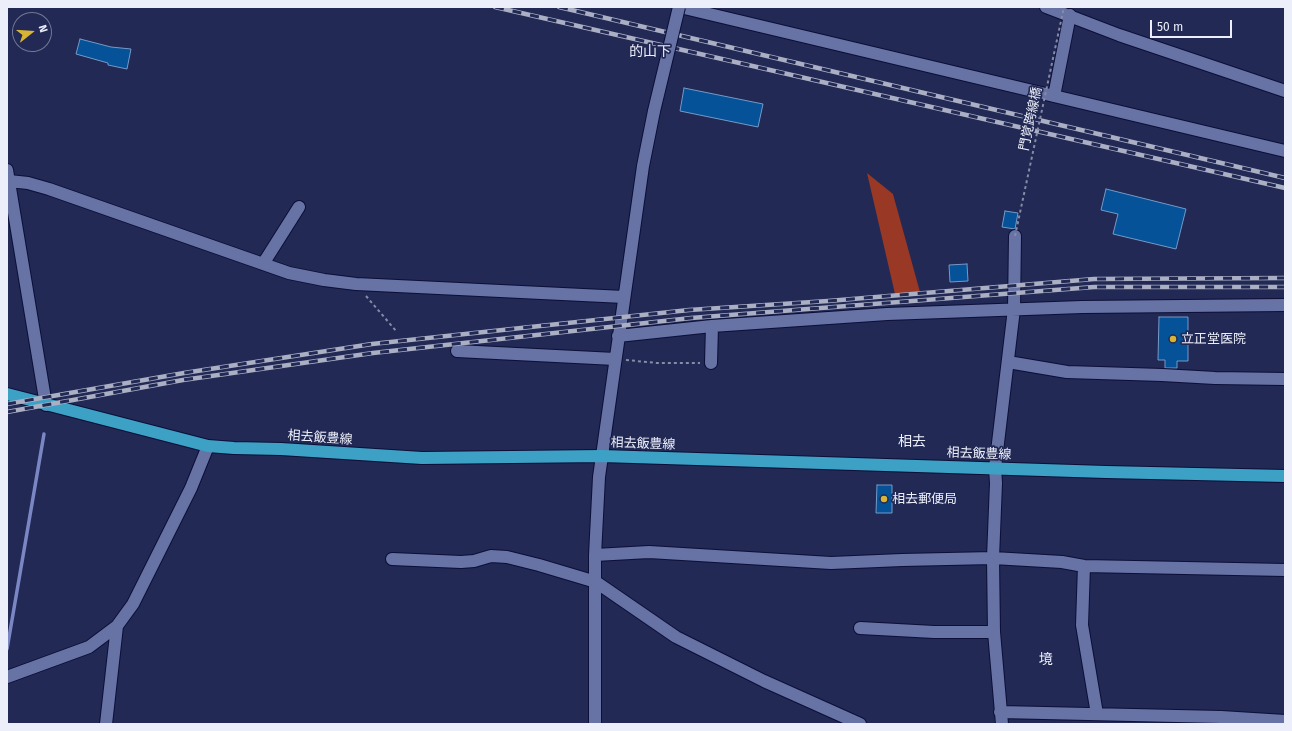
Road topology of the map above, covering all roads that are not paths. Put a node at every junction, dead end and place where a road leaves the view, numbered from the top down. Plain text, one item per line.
1 (679, 7) edge
2 (1046, 7) edge
3 (1067, 11) edge
4 (1285, 91) edge
5 (1054, 96) junction
6 (1285, 151) edge
7 (8, 176) edge
8 (299, 207) dead end
9 (1015, 236) road end
10 (263, 264) junction
11 (624, 297) junction
12 (1285, 305) edge
13 (1014, 310) junction
14 (712, 326) junction
15 (618, 336) junction
16 (457, 351) dead end
17 (615, 359) junction
18 (1008, 362) junction
19 (711, 363) road end
20 (1285, 379) edge
21 (7, 394) edge
22 (46, 405) junction
23 (208, 446) junction
24 (602, 456) junction
25 (995, 468) junction
26 (1285, 476) edge
27 (595, 555) junction
28 (993, 558) junction
29 (392, 559) dead end
30 (1084, 566) junction
31 (1285, 570) edge
32 (596, 582) junction
33 (117, 626) junction
34 (860, 628) dead end
35 (994, 632) junction
36 (9, 676) edge
37 (1000, 712) junction
38 (1097, 714) junction
39 (1285, 721) edge
40 (106, 724) edge
41 (595, 724) edge
42 (860, 724) edge
43 (1002, 724) edge

1 - 5 street
1 - 11 street, bridge
2 - 3 street
3 - 4 street
3 - 5 street
5 - 6 street
7 - 10 street
7 - 22 street
8 - 10 street
9 - 13 street
10 - 11 street
11 - 15 street
12 - 13 street
13 - 14 street
13 - 18 street
14 - 15 street
14 - 19 street
15 - 17 street
16 - 17 street
17 - 24 street
18 - 20 street
18 - 25 street
21 - 22 main road, 相去飯豊線
22 - 23 main road, 相去飯豊線
23 - 24 main road, 相去飯豊線
23 - 33 street
24 - 25 main road, 相去飯豊線
24 - 27 street
25 - 26 main road, 相去飯豊線
25 - 28 street
27 - 28 street
27 - 32 street
28 - 30 street
28 - 35 street
29 - 32 street
30 - 31 street
30 - 38 street
32 - 41 street
32 - 42 street
33 - 36 street
33 - 40 street
34 - 35 street
35 - 37 street
37 - 38 street
37 - 43 street
38 - 39 street

